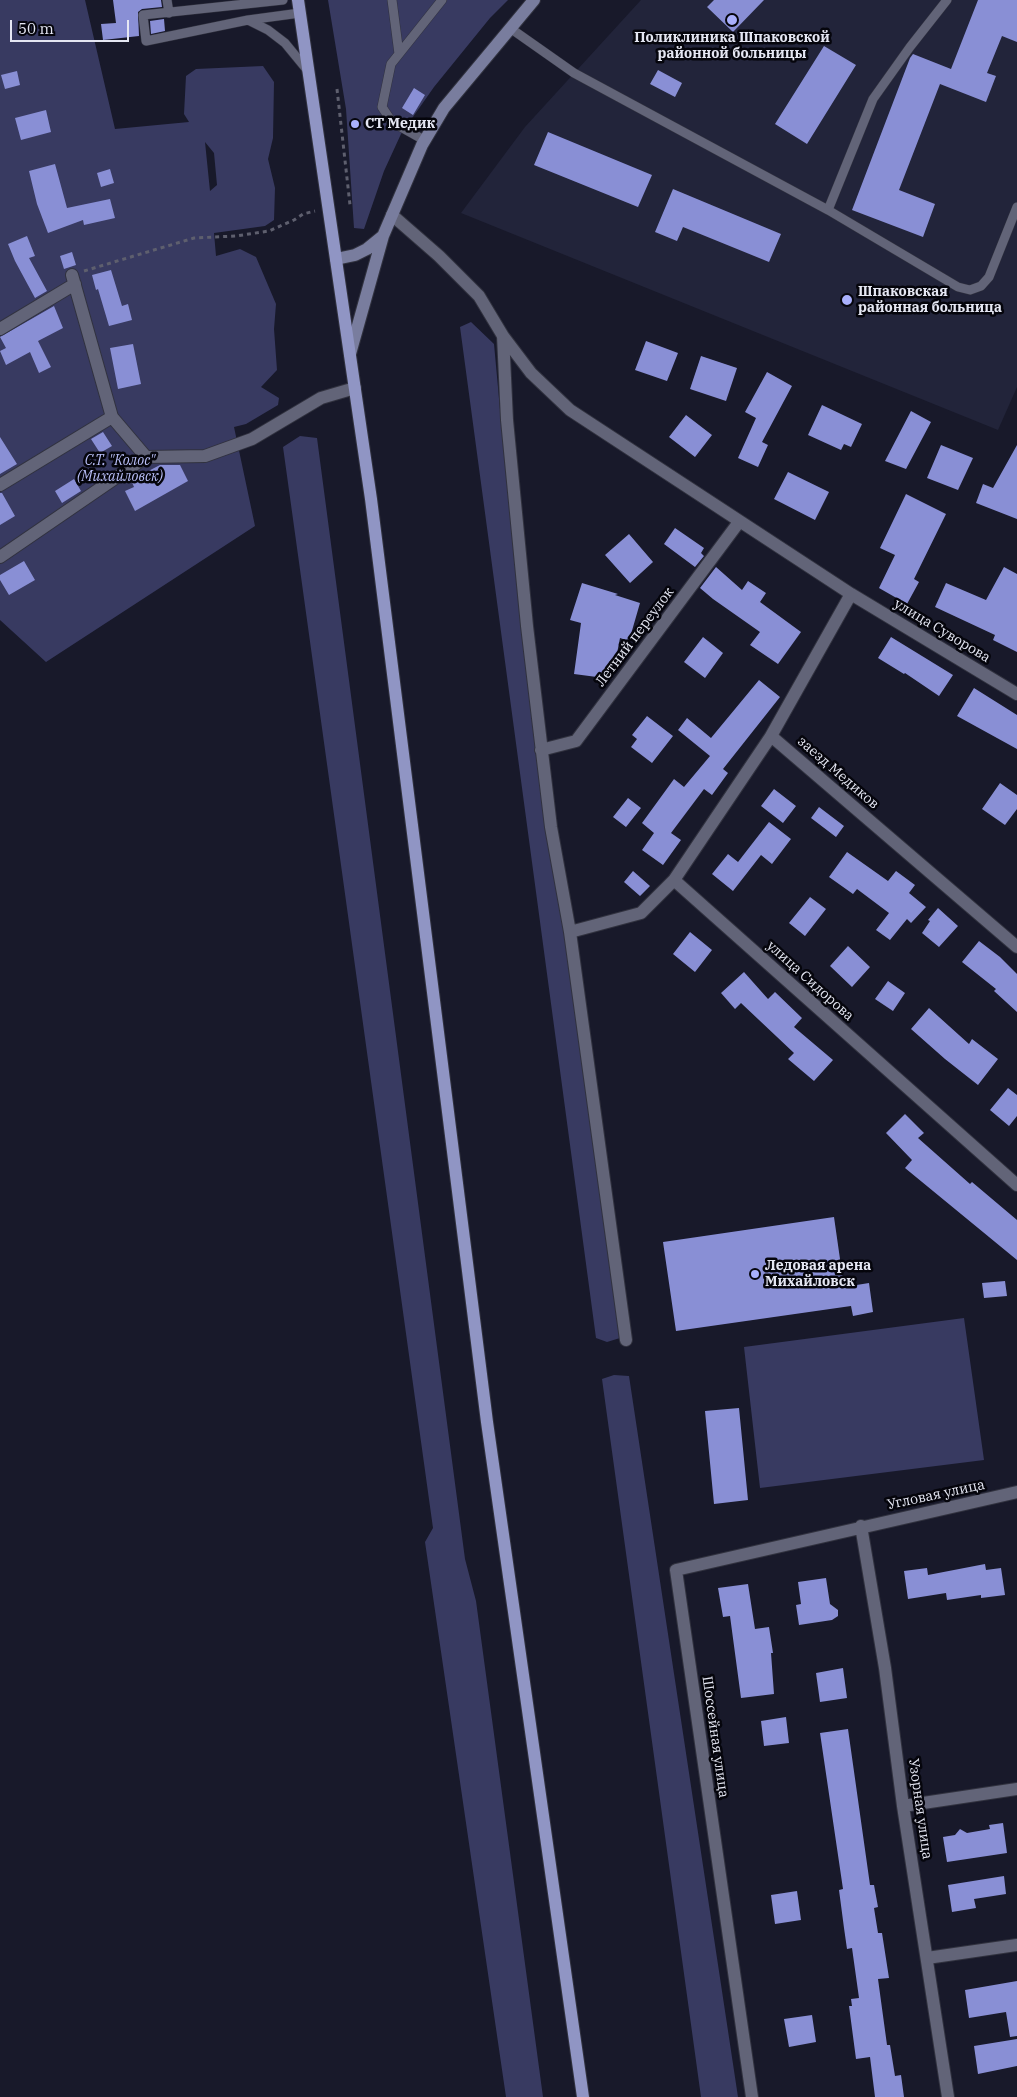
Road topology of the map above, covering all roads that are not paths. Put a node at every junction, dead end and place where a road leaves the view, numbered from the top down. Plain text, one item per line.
1 (167, 0) edge
2 (283, 0) edge
3 (298, 0) edge
4 (392, 0) edge
5 (442, 0) edge
6 (534, 0) edge
7 (947, 0) edge
8 (244, 2) edge
9 (168, 13) junction
10 (300, 13) junction
11 (248, 20) junction
12 (510, 28) junction
13 (399, 54) junction
14 (309, 73) junction
15 (424, 140) junction
16 (1017, 208) edge
17 (828, 210) junction
18 (392, 215) junction
19 (383, 236) junction
20 (336, 259) junction
21 (0, 329) edge
22 (503, 336) junction
23 (350, 354) junction
24 (355, 388) junction
25 (112, 418) junction
26 (146, 457) junction
27 (0, 485) edge
28 (739, 522) junction
29 (0, 557) edge
30 (851, 594) junction
31 (1017, 694) edge
32 (771, 736) junction
33 (541, 750) junction
34 (674, 880) junction
35 (570, 932) junction
36 (1017, 947) edge
37 (1017, 1185) edge
38 (626, 1340) dead end
39 (1017, 1492) edge
40 (861, 1526) junction
41 (1017, 1789) edge
42 (903, 1806) junction
43 (1017, 1945) edge
44 (927, 1958) junction
45 (583, 2097) edge
46 (752, 2097) edge
47 (948, 2097) edge

1 - 9 lane
2 - 8 lane
3 - 10 main road
4 - 13 lane
5 - 13 lane
6 - 12 street
7 - 17 lane
8 - 9 lane
9 - 11 lane
10 - 11 lane
10 - 14 main road
11 - 14 lane
12 - 15 street
12 - 17 lane
13 - 15 lane
14 - 20 main road
15 - 18 street
16 - 17 lane
18 - 19 street
18 - 22 street, улица Суворова
19 - 20 street
19 - 23 street
20 - 23 main road
21 - 25 street
22 - 28 street, улица Суворова
22 - 33 street
23 - 24 main road
24 - 26 street
24 - 45 main road
25 - 26 street
25 - 27 street
26 - 29 street
28 - 30 street, улица Суворова
28 - 33 street, Летний переулок
30 - 31 street, улица Суворова
30 - 32 street
32 - 34 street
32 - 36 street, заезд Медиков
33 - 35 street
34 - 35 street
34 - 37 street, улица Сидорова
35 - 38 street
39 - 40 street, Угловая улица
40 - 42 street, Узорная улица
40 - 46 street, Шоссейная улица
41 - 42 street
42 - 44 street, Узорная улица
43 - 44 street
44 - 47 street, Узорная улица

